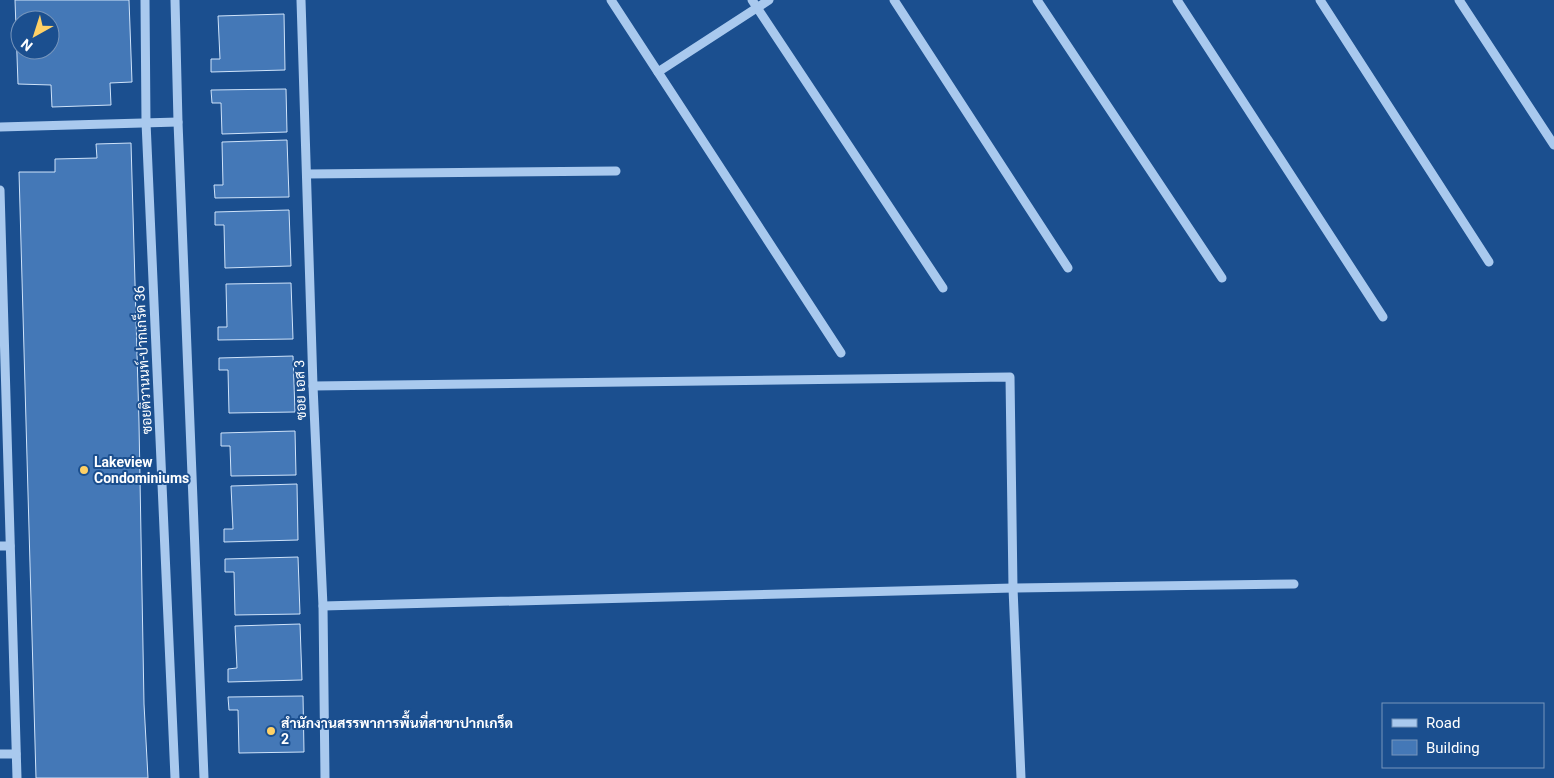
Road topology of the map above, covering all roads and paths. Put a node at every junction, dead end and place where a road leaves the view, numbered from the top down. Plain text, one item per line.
1 (144, 0) edge
2 (175, 0) edge
3 (301, 0) edge
4 (611, 0) edge
5 (769, 0) edge
6 (894, 0) edge
7 (1037, 0) edge
8 (1177, 0) edge
9 (1320, 0) edge
10 (1459, 0) edge
11 (755, 4) edge
12 (658, 72) junction
13 (146, 122) junction
14 (178, 122) junction
15 (0, 127) edge
16 (1554, 146) edge
17 (616, 171) dead end
18 (307, 174) junction
19 (0, 190) edge
20 (1489, 262) dead end
21 (1068, 268) dead end
22 (1222, 278) dead end
23 (943, 288) dead end
24 (1383, 317) dead end
25 (2, 338) edge
26 (841, 353) dead end
27 (313, 386) junction
28 (0, 546) edge
29 (10, 546) junction
30 (1294, 584) dead end
31 (1013, 588) junction
32 (323, 606) junction
33 (0, 754) edge
34 (16, 754) junction
35 (17, 778) edge
36 (175, 778) edge
37 (204, 778) edge
38 (325, 778) edge
39 (1021, 778) edge

1 - 13 street, ซอยติวานนท์-ปากเกร็ด 36
2 - 14 street
3 - 18 street, ซอย เอส 3
4 - 12 street
5 - 11 street
6 - 21 street
7 - 22 street
8 - 24 street
9 - 20 street
10 - 16 street
11 - 12 street
11 - 23 street
12 - 26 street
13 - 14 street
13 - 15 street
13 - 36 street, ซอยติวานนท์-ปากเกร็ด 36
14 - 37 street
17 - 18 street
18 - 27 street, ซอย เอส 3
19 - 25 street
25 - 29 street
27 - 31 street
27 - 32 street, ซอย เอส 3
28 - 29 street
29 - 34 street
30 - 31 street
31 - 32 street
31 - 39 street
32 - 38 street, ซอย เอส 3
33 - 34 street
34 - 35 street

